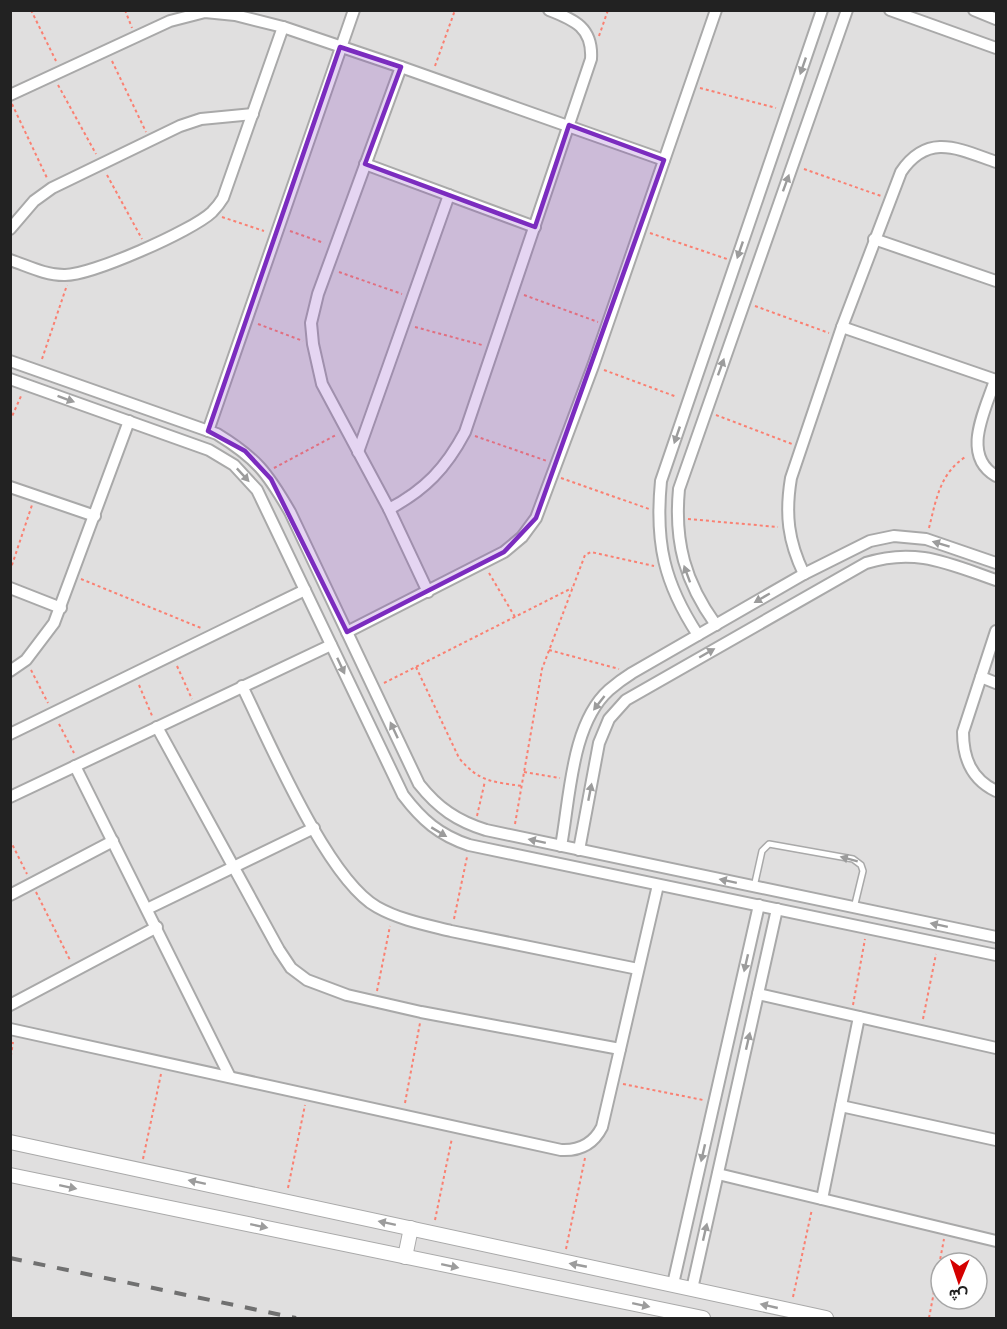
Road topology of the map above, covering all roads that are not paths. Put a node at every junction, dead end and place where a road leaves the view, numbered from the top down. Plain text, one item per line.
1 (354, 10) edge
2 (549, 10) edge
3 (716, 10) edge
4 (822, 10) edge
5 (847, 10) edge
6 (974, 10) edge
7 (896, 12) edge
8 (996, 19) edge
9 (283, 27) junction
10 (340, 46) junction
11 (996, 48) edge
12 (401, 67) junction
13 (10, 94) edge
14 (253, 114) junction
15 (569, 125) junction
16 (663, 160) junction
17 (996, 162) edge
18 (366, 164) junction
19 (449, 195) junction
20 (535, 227) junction
21 (10, 229) edge
22 (874, 239) junction
23 (10, 260) edge
24 (996, 281) edge
25 (840, 332) junction
26 (10, 360) edge
27 (10, 379) edge
28 (996, 380) edge
29 (129, 421) junction
30 (208, 431) junction
31 (358, 452) junction
32 (996, 476) edge
33 (10, 487) edge
34 (389, 509) junction
35 (95, 516) junction
36 (996, 562) edge
37 (804, 574) junction
38 (996, 580) edge
39 (10, 588) edge
40 (305, 590) junction
41 (428, 592) junction
42 (61, 608) junction
43 (716, 625) junction
44 (347, 632) junction
45 (996, 632) edge
46 (698, 635) junction
47 (331, 645) junction
48 (10, 671) edge
49 (981, 677) junction
50 (996, 683) edge
51 (242, 686) junction
52 (157, 727) junction
53 (10, 734) edge
54 (409, 761) junction
55 (75, 766) junction
56 (390, 771) junction
57 (996, 792) edge
58 (10, 796) edge
59 (314, 828) junction
60 (113, 841) junction
61 (561, 846) junction
62 (579, 850) junction
63 (235, 866) junction
64 (658, 885) junction
65 (754, 886) junction
66 (10, 895) edge
67 (759, 905) junction
68 (854, 908) junction
69 (147, 909) junction
70 (777, 909) junction
71 (156, 927) junction
72 (996, 937) edge
73 (996, 955) edge
74 (638, 969) junction
75 (758, 994) junction
76 (10, 1005) edge
77 (855, 1016) junction
78 (13, 1030) edge
79 (996, 1048) edge
80 (620, 1049) junction
81 (230, 1077) junction
82 (841, 1106) junction
83 (996, 1140) edge
84 (10, 1142) edge
85 (718, 1174) junction
86 (10, 1175) edge
87 (818, 1199) junction
88 (411, 1228) junction
89 (996, 1241) edge
90 (405, 1257) junction
91 (673, 1284) junction
92 (692, 1288) junction
93 (703, 1318) edge
94 (826, 1318) edge

1 - 10 street
2 - 15 street
3 - 16 street
4 -> 46 street
43 -> 5 street
6 - 8 street
7 - 11 street
9 - 10 street
9 - 13 street
9 - 14 street
10 - 12 street
10 - 30 street
12 - 15 street
12 - 18 street
14 - 21 street
14 - 23 street
15 - 16 street
15 - 20 street
16 - 41 street
17 - 22 street
18 - 19 street
18 - 31 street
19 - 20 street
19 - 31 street
20 - 34 street
22 - 24 street
22 - 25 street
25 - 28 street
25 - 37 street
26 - 30 street
27 -> 29 street
28 - 32 street
29 - 35 street
29 -> 40 street
30 - 44 street
31 - 34 street
33 - 35 street
34 - 41 street
35 - 42 street
36 -> 37 street
37 -> 43 street
62 -> 38 street
39 - 42 street
40 - 47 street
40 - 53 street
41 - 44 street
42 - 48 street
43 - 46 street
54 -> 44 street
45 - 49 street
46 -> 61 street
47 - 51 street
47 -> 56 street
49 - 50 street
49 - 57 street
51 - 52 street
51 - 59 street
52 - 55 street
52 - 63 street
54 - 56 street
61 -> 54 street
55 - 58 street
55 - 60 street
56 -> 64 street
59 - 63 street
59 - 74 street
60 - 66 street
60 - 69 street
61 - 62 street
65 -> 62 street
63 - 69 street
63 - 80 street
64 - 67 street
64 - 74 street
65 - 68 street
68 -> 65 lane
67 - 70 street
67 -> 91 street
72 -> 68 street
69 - 71 street
70 - 73 street
70 - 75 street
71 - 76 street
71 - 81 street
74 - 80 street
75 - 77 street
85 -> 75 street
77 - 79 street
77 - 82 street
78 - 81 street
80 - 81 street
82 - 83 street
82 - 87 street
88 -> 84 street
85 - 87 street
92 -> 85 street
86 -> 90 street
87 - 89 street
88 - 90 street
91 -> 88 street
90 -> 93 street
91 - 92 street
94 -> 92 street

